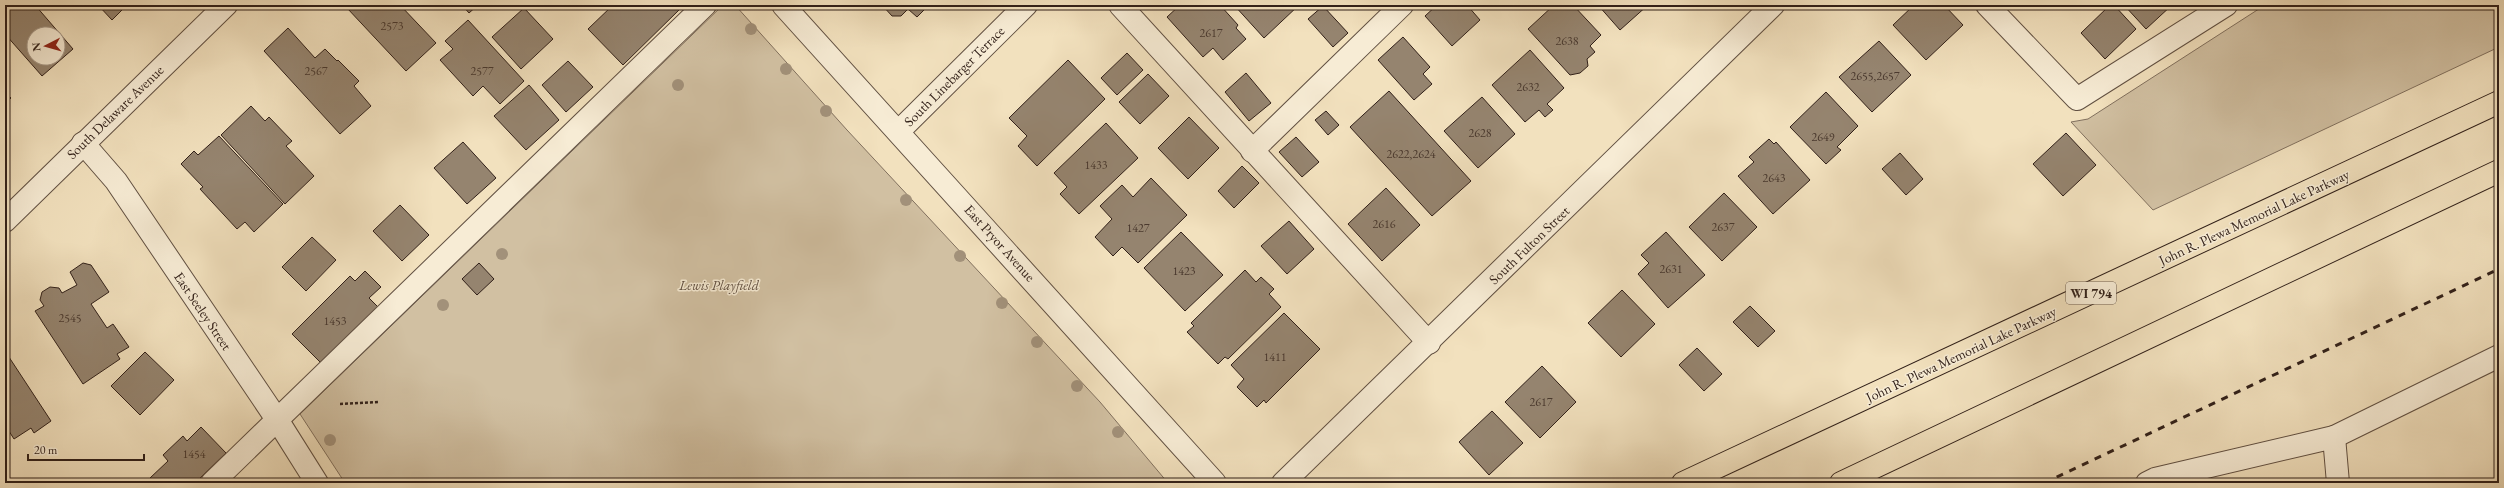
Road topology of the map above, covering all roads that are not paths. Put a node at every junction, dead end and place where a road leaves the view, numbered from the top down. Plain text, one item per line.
1 (226, 5) edge
2 (705, 5) edge
3 (783, 5) edge
4 (1026, 5) edge
5 (1120, 5) edge
6 (1402, 5) edge
7 (1773, 5) edge
8 (1988, 5) edge
9 (2226, 5) edge
10 (2499, 102) edge
11 (899, 131) junction
12 (83, 143) junction
13 (1252, 151) junction
14 (2499, 171) edge
15 (5, 221) edge
16 (1429, 343) junction
17 (2499, 356) edge
18 (278, 421) junction
19 (2334, 437) junction
20 (212, 483) edge
21 (317, 483) edge
22 (1215, 483) edge
23 (1283, 483) edge
24 (1683, 483) edge
25 (1841, 483) edge
26 (2147, 483) edge
27 (2338, 483) edge

1 - 12 street, South Delaware Avenue
2 - 18 street
3 - 11 street, East Pryor Avenue
4 - 11 street, South Linebarger Terrace
5 - 13 street
6 - 13 street
7 - 16 street, South Fulton Street
8 - 9 street
10 - 24 main road, John R. Plewa Memorial Lake Parkway / WI 794
11 - 22 street, East Pryor Avenue
12 - 15 street, South Delaware Avenue
12 - 18 street, East Seeley Street
13 - 16 street
14 - 25 main road
16 - 23 street, South Fulton Street
17 - 19 street
18 - 20 street
18 - 21 street, East Seeley Street
19 - 26 street
19 - 27 street

